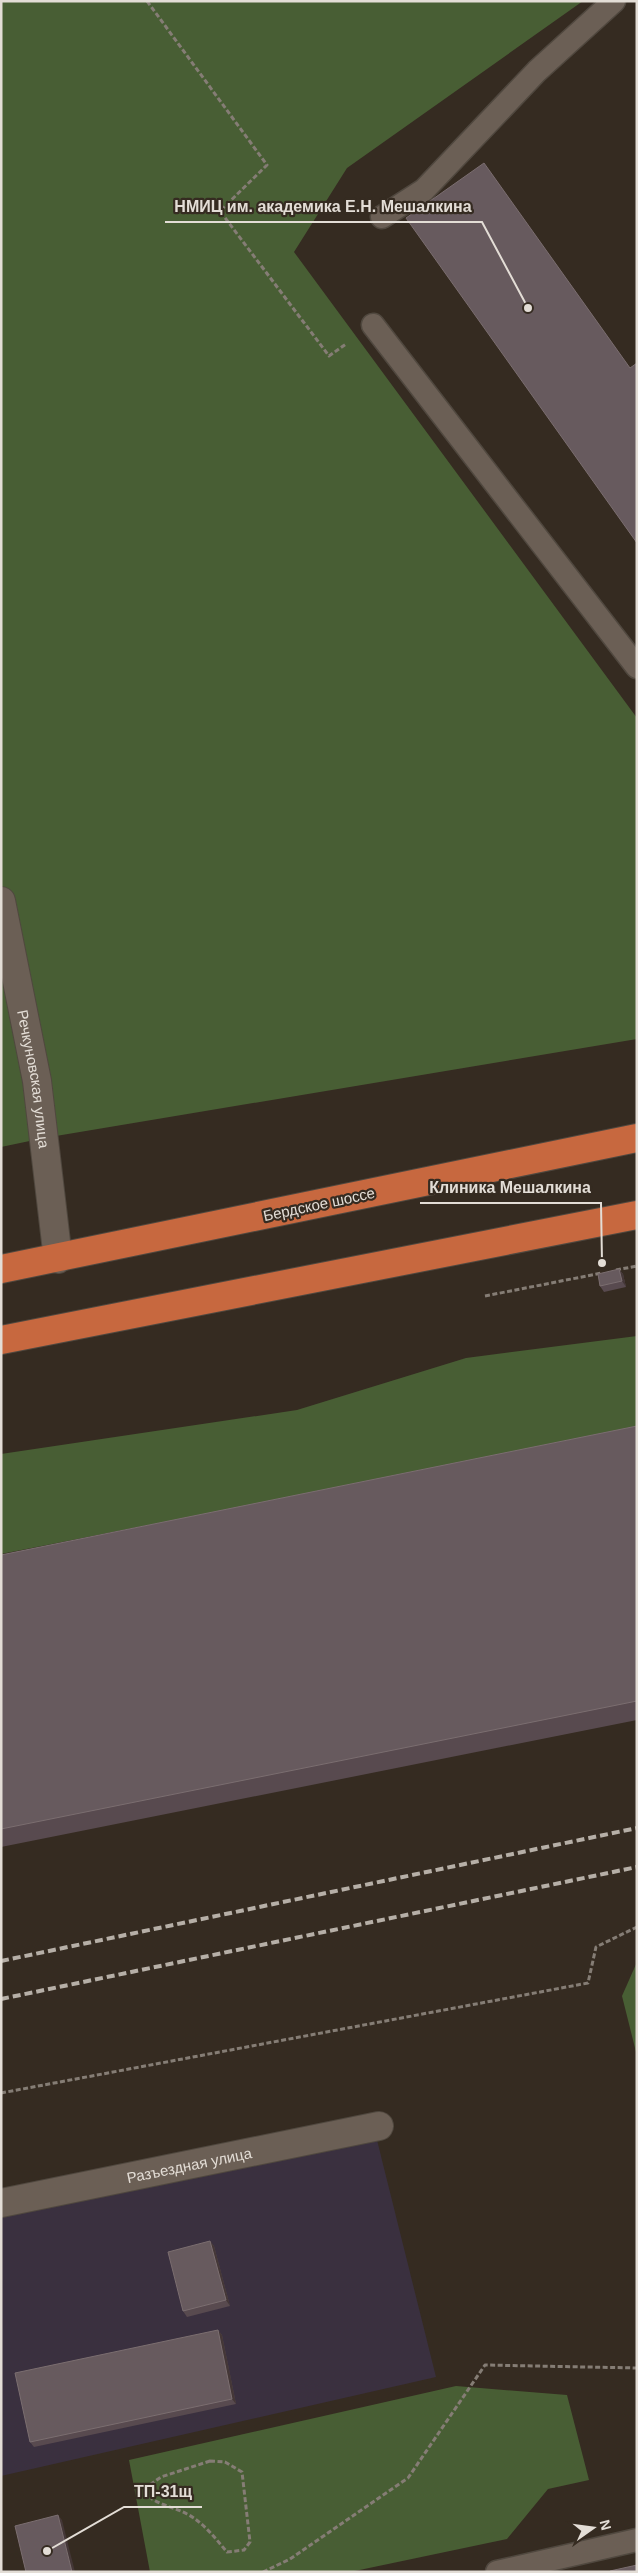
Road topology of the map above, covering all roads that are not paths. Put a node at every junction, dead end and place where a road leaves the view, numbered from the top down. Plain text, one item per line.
1 (614, 1) edge
2 (382, 216) dead end
3 (373, 325) road end
4 (637, 667) edge
5 (1, 901) edge
6 (637, 1138) edge
7 (637, 1215) edge
8 (58, 1259) junction
9 (1, 1269) edge
10 (1, 1340) edge
11 (379, 2126) dead end
12 (1, 2203) edge
13 (637, 2540) edge
14 (497, 2572) edge

1 - 2 lane
3 - 4 lane
5 - 8 street, Речкуновская улица
6 - 8 highway, Бердское шоссе
7 - 10 highway
8 - 9 highway, Бердское шоссе
11 - 12 street, Разъездная улица
13 - 14 lane

